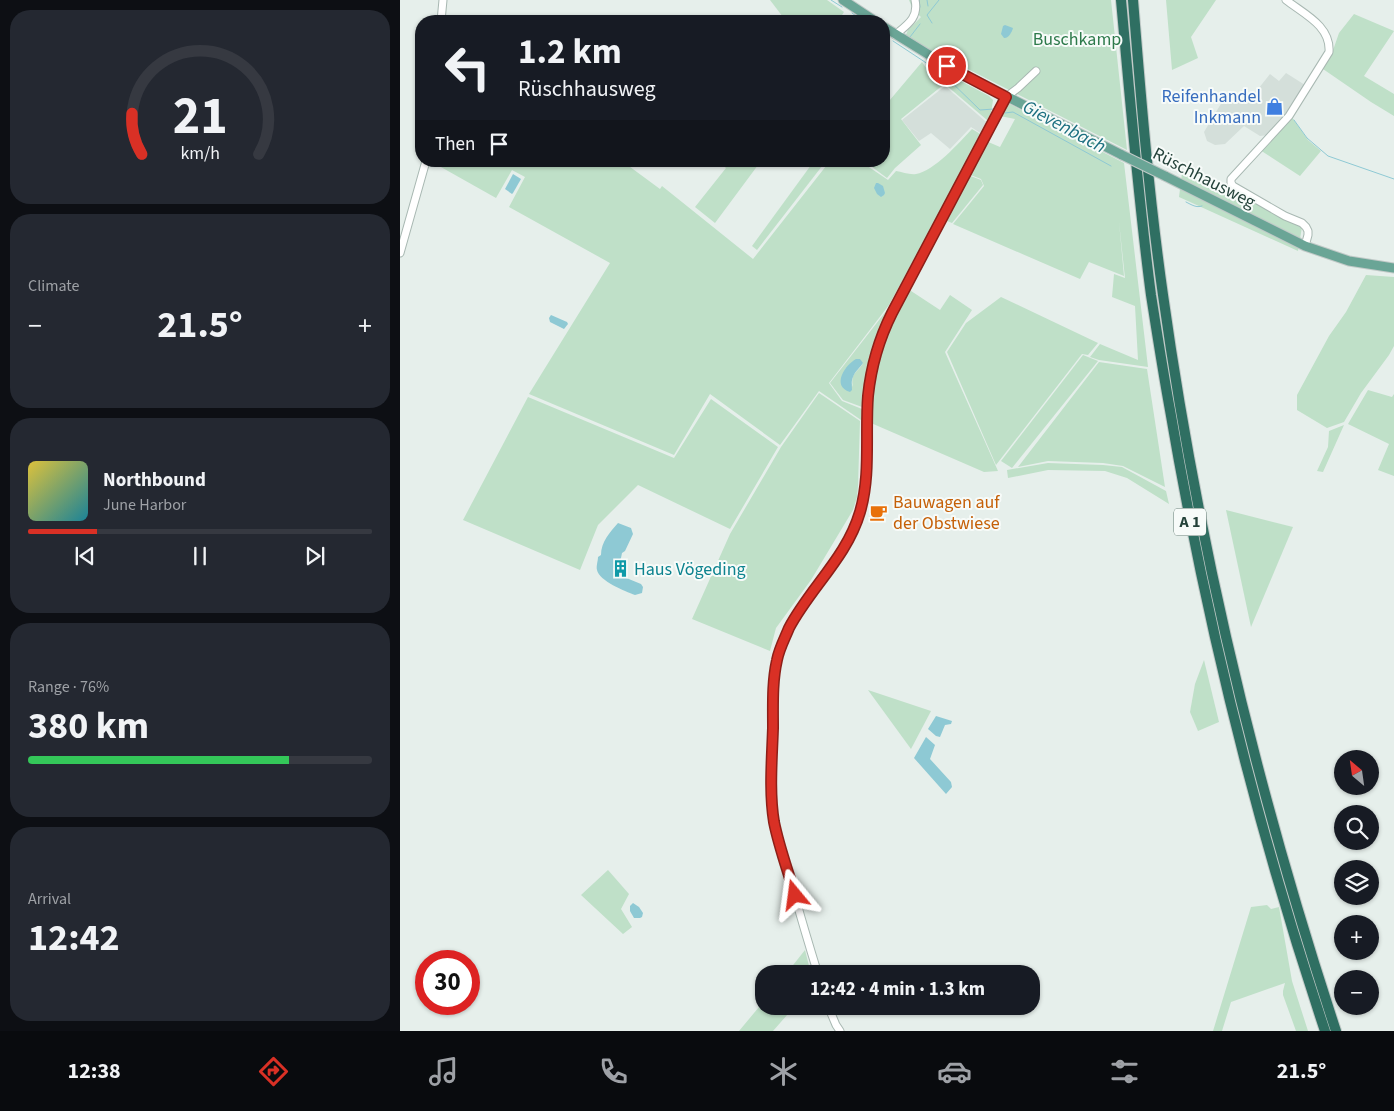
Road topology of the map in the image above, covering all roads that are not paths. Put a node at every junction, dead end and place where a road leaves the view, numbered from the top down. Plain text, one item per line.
1 (443, 0) edge
2 (843, 0) edge
3 (915, 0) edge
4 (1121, 0) edge
5 (1133, 0) edge
6 (1286, 0) edge
7 (442, 15) edge
8 (866, 15) edge
9 (890, 31) edge
10 (895, 35) junction
11 (1036, 71) dead end
12 (1006, 97) junction
13 (424, 167) edge
14 (1305, 246) junction
15 (400, 253) edge
16 (1394, 268) edge
17 (815, 965) edge
18 (832, 1015) edge
19 (840, 1031) edge
20 (1325, 1031) edge
21 (1336, 1031) edge

1 - 7 street
2 - 8 main road
3 - 10 street
4 - 20 highway, A 1
5 - 21 highway, A 1
6 - 14 street
9 - 10 main road, Rüschhausweg
10 - 12 main road, Rüschhausweg
11 - 12 street
12 - 14 main road, Rüschhausweg, bridge
12 - 17 street
13 - 15 street
14 - 16 main road, Rüschhausweg
18 - 19 street

